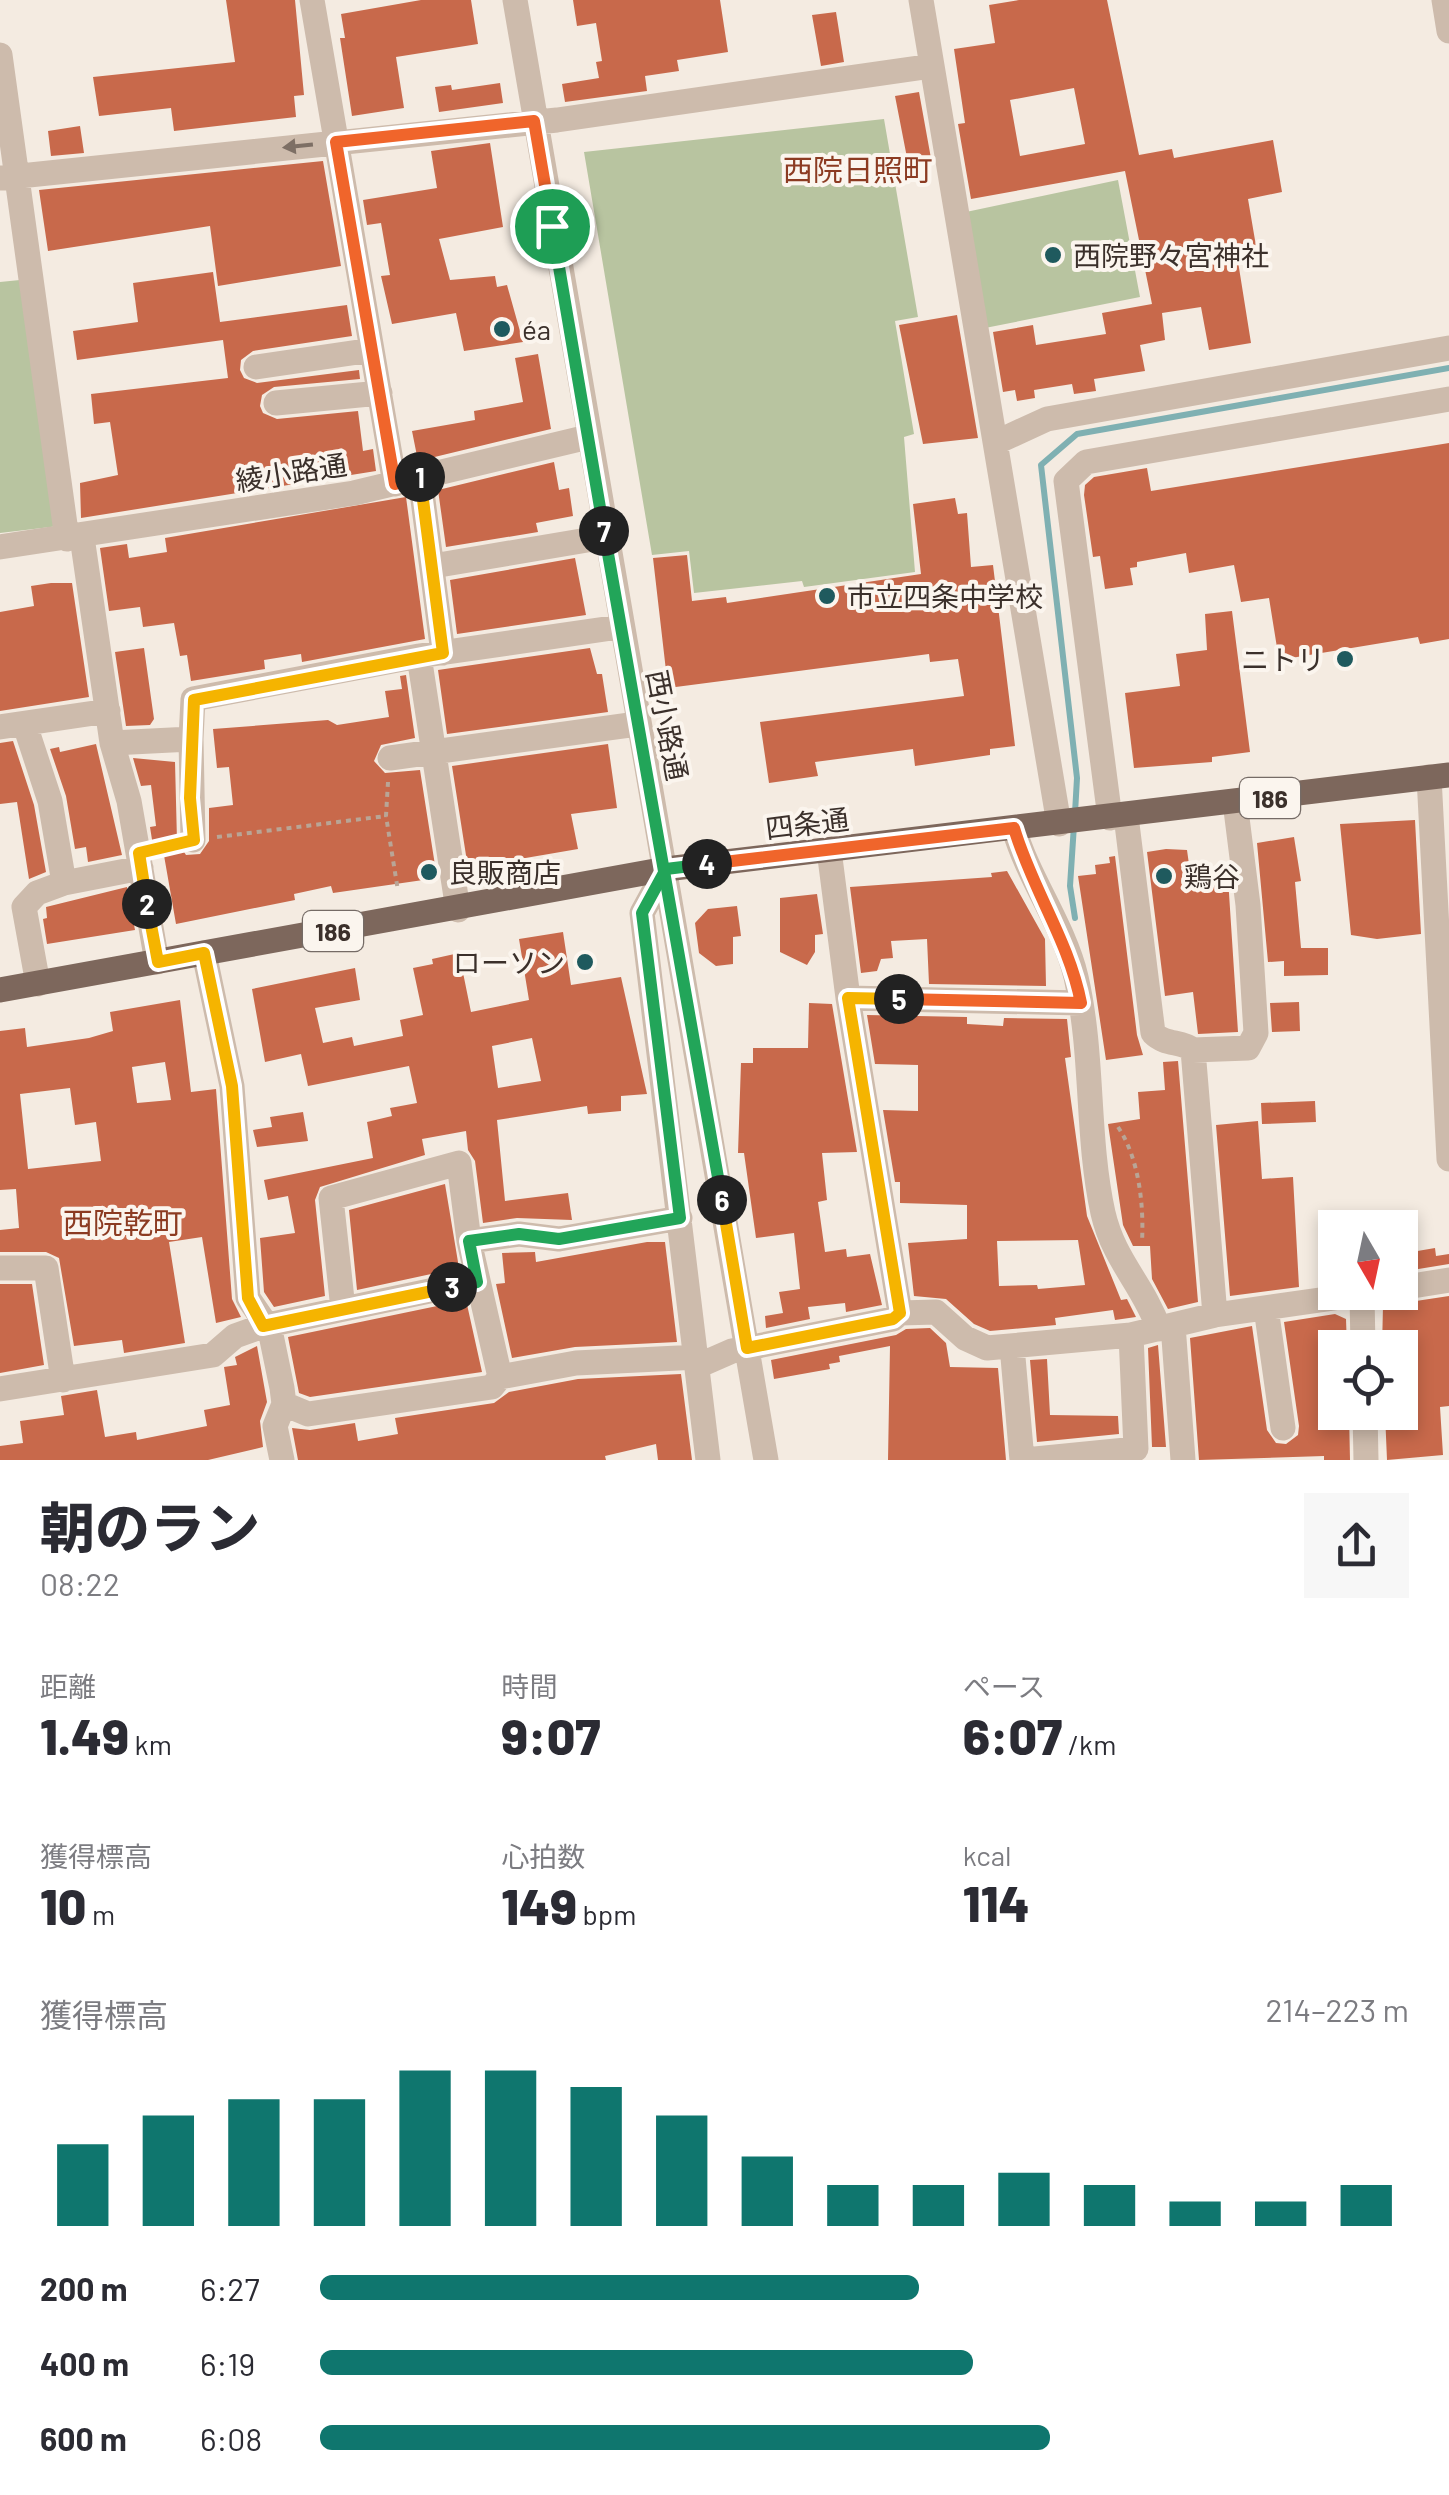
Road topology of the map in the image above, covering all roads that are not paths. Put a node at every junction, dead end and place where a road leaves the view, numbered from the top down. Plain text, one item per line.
1 (312, 0) edge
2 (514, 0) edge
3 (921, 0) edge
4 (1444, 0) edge
5 (1449, 31) edge
6 (0, 55) edge
7 (932, 66) junction
8 (534, 121) junction
9 (336, 142) junction
10 (8, 177) edge
11 (1449, 348) edge
12 (372, 350) junction
13 (256, 367) dead end
14 (380, 394) junction
15 (1449, 399) edge
16 (276, 403) dead end
17 (588, 438) junction
18 (997, 442) junction
19 (408, 480) junction
20 (74, 538) junction
21 (605, 538) junction
22 (0, 546) edge
23 (433, 566) junction
24 (619, 627) junction
25 (431, 655) junction
26 (108, 712) junction
27 (636, 724) junction
28 (12, 726) edge
29 (190, 739) junction
30 (112, 743) junction
31 (434, 752) junction
32 (390, 758) road end
33 (1439, 776) edge
34 (1235, 802) junction
35 (1109, 818) junction
36 (1062, 824) junction
37 (1014, 828) junction
38 (194, 840) road end
39 (829, 850) junction
40 (141, 868) junction
41 (666, 869) junction
42 (64, 883) junction
43 (12, 908) edge
44 (458, 910) junction
45 (204, 953) junction
46 (158, 962) junction
47 (38, 984) junction
48 (0, 990) edge
49 (848, 998) junction
50 (1081, 1003) junction
51 (1193, 1050) junction
52 (1449, 1159) edge
53 (680, 1218) junction
54 (469, 1241) junction
55 (0, 1268) edge
56 (1449, 1280) edge
57 (477, 1282) junction
58 (1418, 1285) edge
59 (1318, 1301) edge
60 (1266, 1308) junction
61 (343, 1309) junction
62 (900, 1313) junction
63 (1215, 1315) junction
64 (263, 1326) junction
65 (1166, 1327) junction
66 (1131, 1335) junction
67 (1012, 1346) junction
68 (747, 1348) junction
69 (700, 1361) junction
70 (500, 1376) junction
71 (63, 1380) junction
72 (0, 1388) edge
73 (284, 1404) junction
74 (1284, 1428) dead end
75 (1365, 1430) edge
76 (282, 1460) edge
77 (708, 1460) edge
78 (766, 1460) edge
79 (1023, 1460) edge
80 (1183, 1460) edge
81 (1366, 1460) edge

1 - 9 street
2 - 8 street, 西小路通
3 - 7 street
4 - 5 street
6 - 10 street
7 - 8 street
7 - 18 street
8 - 9 street
8 - 17 street, 西小路通
9 -> 10 street
9 - 12 street
10 - 20 street
11 - 18 street
12 - 13 street
12 - 14 street
14 - 16 street
14 - 19 street
15 - 35 street
17 - 19 street, 綾小路通
17 - 21 street, 西小路通
18 - 36 street
19 - 20 street, 綾小路通
19 - 23 street
20 - 22 street, 綾小路通
20 - 26 street
21 - 23 street
21 - 24 street, 西小路通
23 - 25 street
24 - 25 street
24 - 27 street, 西小路通
25 - 29 street
25 - 31 street
26 - 28 street
26 - 30 street
27 - 31 street
27 - 41 street, 西小路通
28 - 42 street
29 - 30 street
29 - 38 street
30 - 40 street
31 - 32 street
31 - 44 street
33 - 34 main road, 四条通 / 186
33 - 52 street
34 - 35 main road, 四条通 / 186
34 - 51 street
35 - 36 main road, 四条通 / 186
35 - 51 street
36 - 37 main road, 四条通 / 186
37 - 39 main road, 四条通 / 186
37 - 50 street
39 - 41 main road, 四条通 / 186
39 - 49 street
40 - 42 street
40 - 46 street
41 - 44 main road, 四条通 / 186
41 - 53 street
41 - 68 street, 西小路通
42 - 43 street
43 - 47 street
44 - 45 main road, 四条通 / 186
45 - 46 main road, 四条通 / 186
45 - 64 street
46 - 47 main road, 四条通 / 186
47 - 48 main road, 四条通 / 186
49 - 50 street
49 - 62 street
50 - 65 street
51 - 63 street
53 - 54 street
53 - 69 street
54 - 57 street
54 - 61 street
55 - 71 street
56 - 58 street
57 - 61 street
57 - 70 street
59 - 60 street
60 - 63 street
60 - 74 street
61 - 64 street
62 - 67 street
62 - 68 street
63 - 65 street
64 - 71 street
64 - 73 street
65 - 66 street
65 - 80 street
66 - 67 street
66 - 79 street
67 - 79 street
68 - 69 street
68 - 78 street, 西小路通
69 - 70 street
69 - 77 street
70 - 73 street
71 - 72 street
73 - 76 street
75 - 81 street

